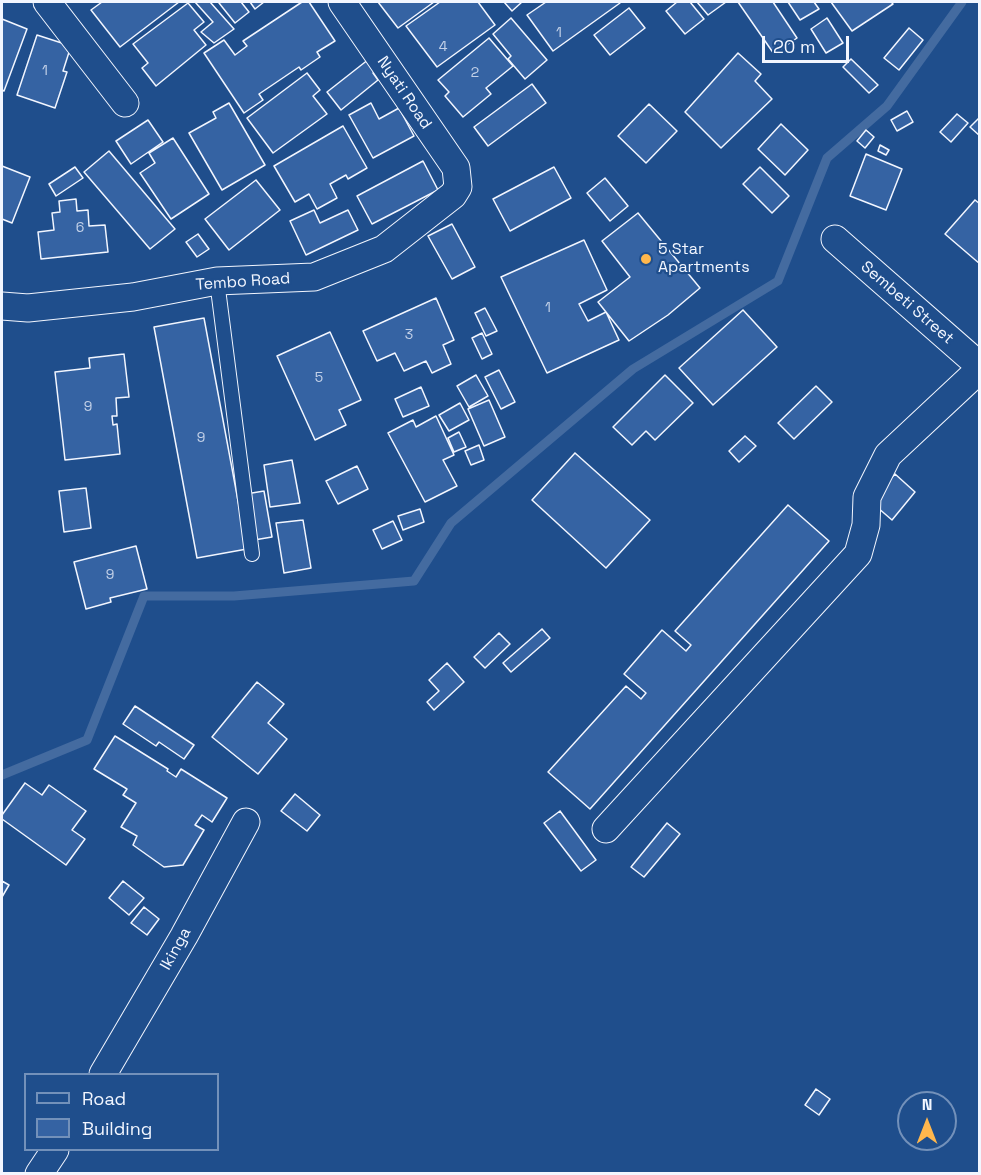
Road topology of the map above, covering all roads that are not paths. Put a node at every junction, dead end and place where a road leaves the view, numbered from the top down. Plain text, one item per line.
1 (47, 2) edge
2 (342, 2) edge
3 (125, 103) dead end
4 (458, 187) joint
5 (835, 239) dead end
6 (217, 281) junction
7 (2, 306) edge
8 (980, 368) edge
9 (252, 554) dead end
10 (246, 822) dead end
11 (606, 829) dead end
12 (104, 1073) edge
13 (54, 1151) edge
14 (39, 1173) edge

1 - 3 street
2 - 4 street, Nyati Road
4 - 6 street, Tembo Road
5 - 8 street, Sembeti Street
6 - 7 street, Tembo Road
6 - 9 lane
8 - 11 street
10 - 12 street, Ikinga
13 - 14 street

